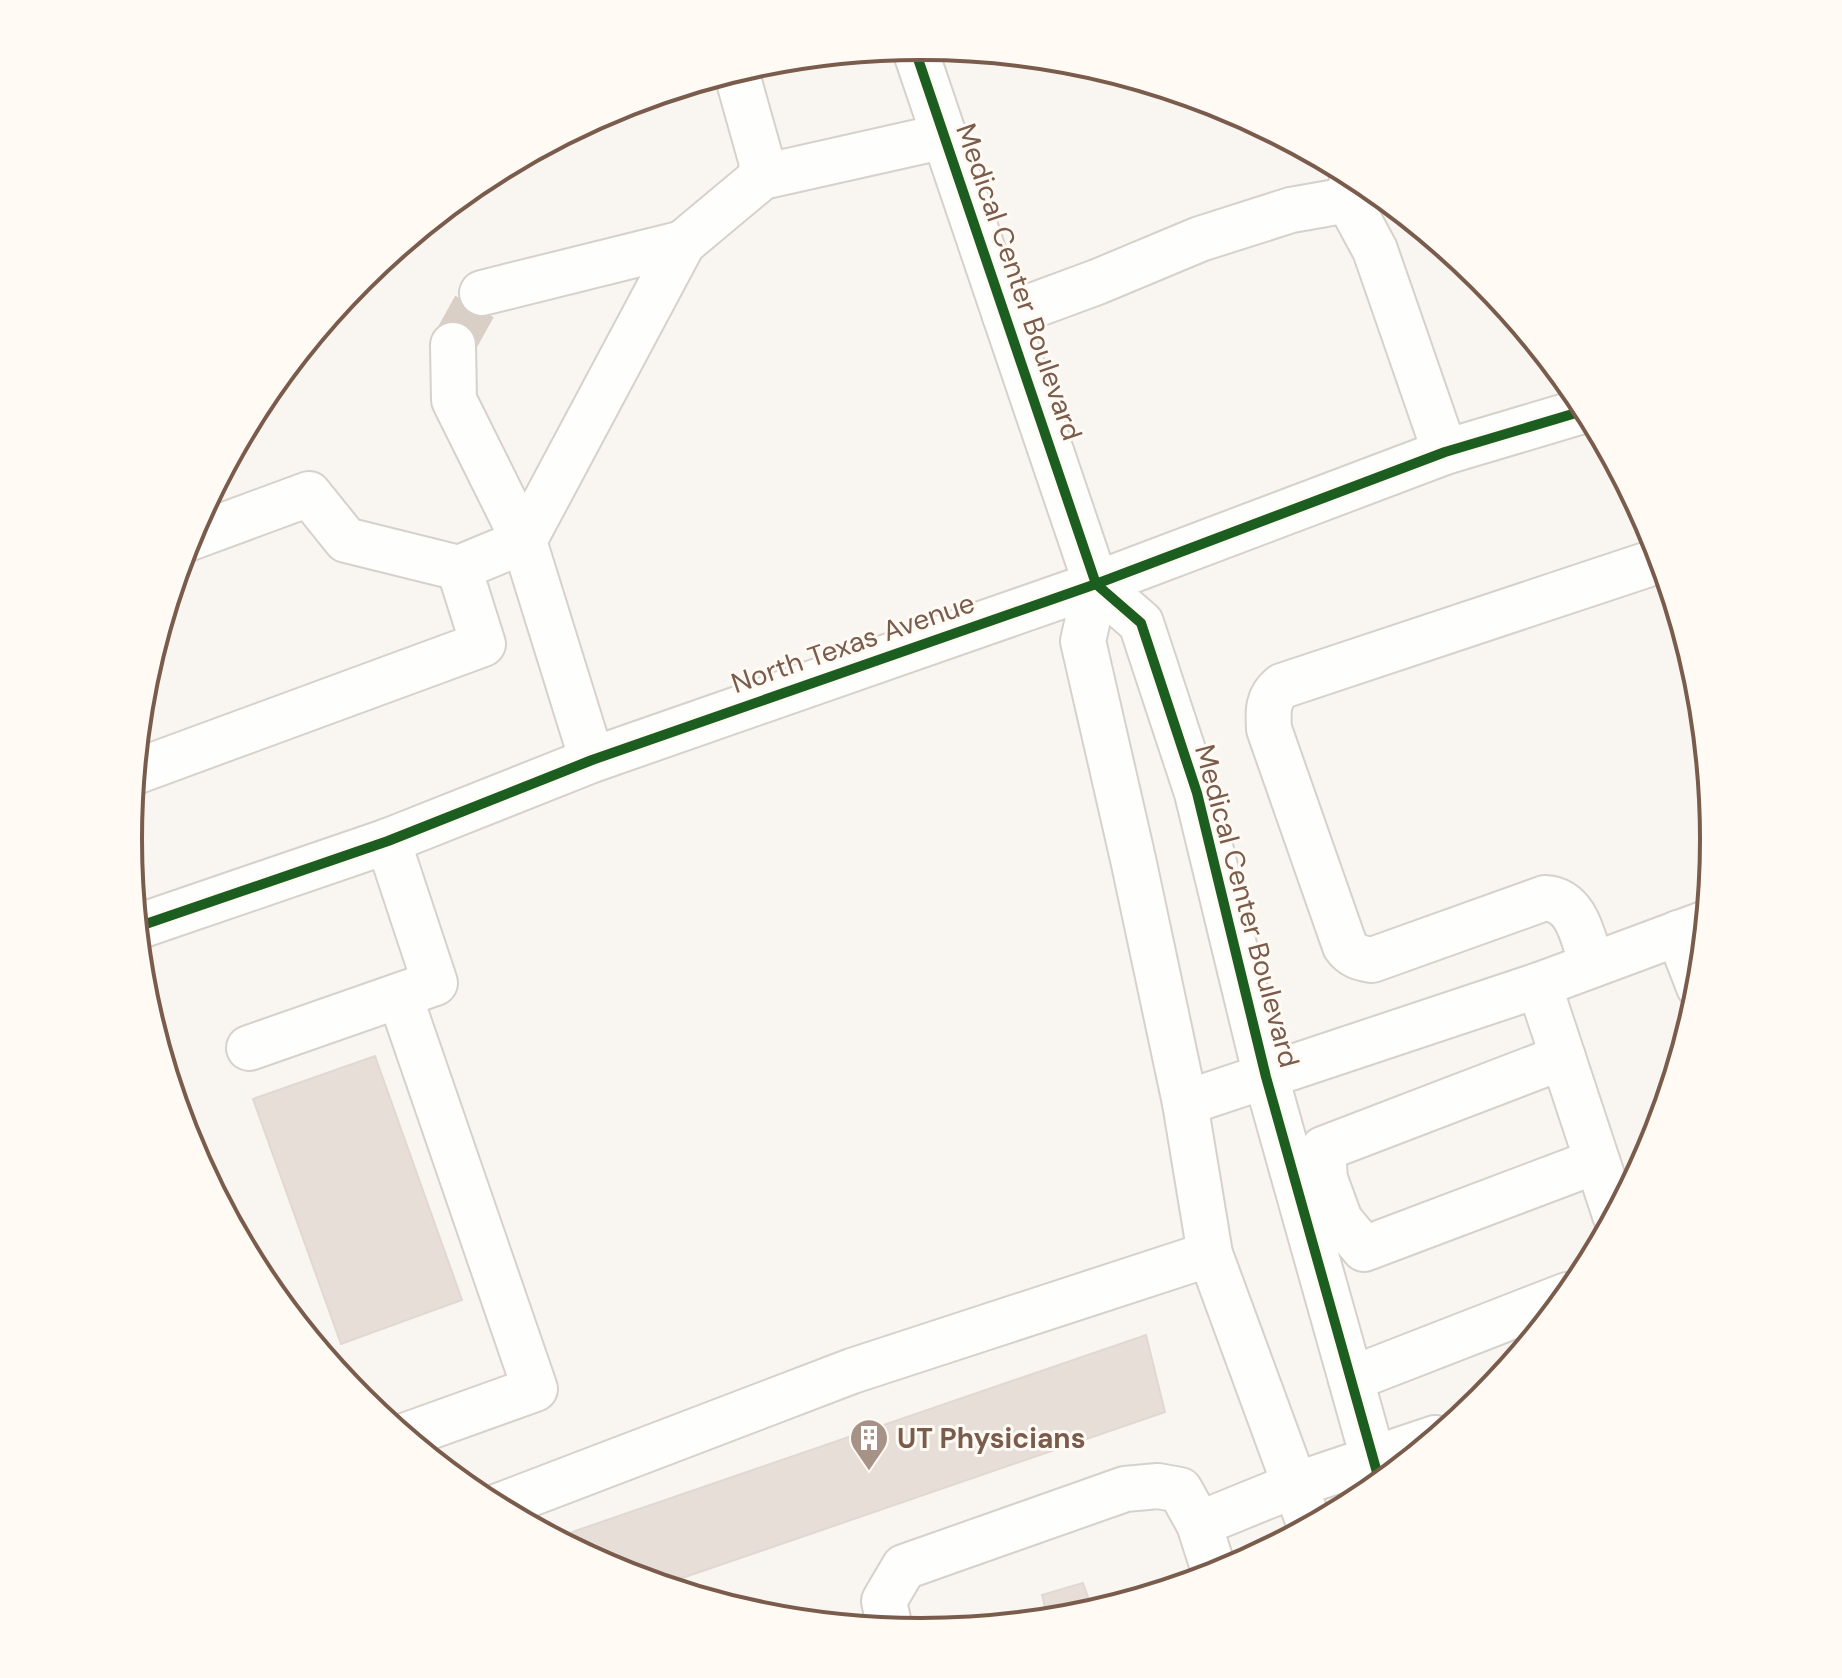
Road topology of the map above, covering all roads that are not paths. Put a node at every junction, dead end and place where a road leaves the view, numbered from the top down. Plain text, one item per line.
1 (919, 60) edge
2 (739, 82) edge
3 (945, 136) junction
4 (762, 177) junction
5 (1348, 188) edge
6 (1351, 189) edge
7 (683, 243) junction
8 (482, 293) dead end
9 (1005, 316) junction
10 (453, 345) tunnel mouth
11 (1574, 414) edge
12 (1445, 452) junction
13 (205, 532) edge
14 (524, 541) junction
15 (1650, 564) edge
16 (459, 568) junction
17 (1096, 584) junction
18 (592, 760) junction
19 (146, 768) edge
20 (388, 841) junction
21 (147, 923) edge
22 (1692, 928) edge
23 (1592, 965) junction
24 (1539, 985) junction
25 (400, 997) junction
26 (249, 1048) dead end
27 (1563, 1057) junction
28 (1266, 1077) junction
29 (1185, 1103) junction
30 (1597, 1161) junction
31 (1611, 1202) edge
32 (1210, 1254) junction
33 (1546, 1303) edge
34 (1351, 1379) junction
35 (416, 1432) edge
36 (1374, 1472) edge
37 (1376, 1472) edge
38 (1295, 1485) junction
39 (511, 1501) edge
40 (1306, 1516) edge
41 (1199, 1524) junction
42 (1211, 1562) edge
43 (887, 1617) edge

1 - 3 street, Medical Center Boulevard
2 - 4 street
3 - 4 street
3 - 9 street, Medical Center Boulevard
4 - 7 street
5 - 9 street
6 - 12 street
7 - 8 street
7 - 14 street
9 - 17 street, Medical Center Boulevard
10 - 14 street
11 - 12 street, North Texas Avenue
12 - 17 street, North Texas Avenue
13 - 16 street
14 - 16 street
14 - 18 street
15 - 23 street
16 - 19 street
17 - 18 street, North Texas Avenue
17 - 28 street, Medical Center Boulevard
17 - 29 street
18 - 20 street, North Texas Avenue
20 - 21 street, North Texas Avenue
20 - 25 street
22 - 23 street
23 - 24 street
24 - 27 street
24 - 28 street
25 - 26 street
25 - 35 street
27 - 30 street
27 - 30 street
28 - 29 street
28 - 34 street, Medical Center Boulevard
29 - 32 street
30 - 31 street
32 - 38 street
32 - 39 street
33 - 34 street
34 - 37 street, Medical Center Boulevard
36 - 38 street
38 - 40 street
38 - 41 street
41 - 42 street
41 - 43 street

